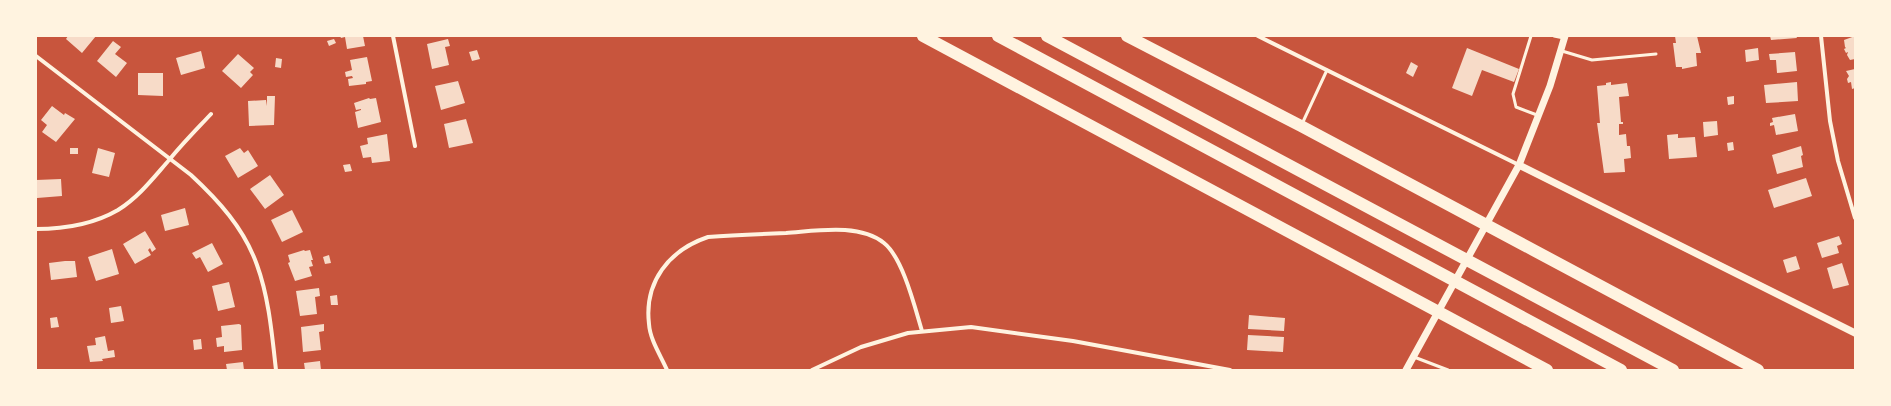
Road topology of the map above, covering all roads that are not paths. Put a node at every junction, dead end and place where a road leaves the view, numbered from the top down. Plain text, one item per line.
1 (393, 36) edge
2 (923, 36) edge
3 (998, 36) edge
4 (1047, 36) edge
5 (1127, 36) edge
6 (1258, 36) edge
7 (1531, 36) edge
8 (1554, 36) edge
9 (1820, 36) edge
10 (1565, 37) edge
11 (1562, 51) junction
12 (1656, 54) dead end
13 (36, 56) edge
14 (1328, 70) junction
15 (211, 114) dead end
16 (1539, 116) junction
17 (1301, 126) junction
18 (415, 146) dead end
19 (170, 158) junction
20 (1518, 165) junction
21 (1855, 218) edge
22 (36, 230) edge
23 (922, 331) junction
24 (1855, 333) edge
25 (1414, 357) junction
26 (276, 370) edge
27 (667, 370) edge
28 (812, 370) edge
29 (1230, 370) edge
30 (1406, 370) edge
31 (1448, 370) edge
32 (1548, 370) edge
33 (1621, 370) edge
34 (1673, 370) edge
35 (1758, 370) edge

1 - 18 street
2 - 32 highway
3 - 33 highway
4 - 34 highway
5 - 17 highway
6 - 14 street
7 - 16 lane
8 - 10 lane
9 - 21 street
10 - 11 street
11 - 12 lane
11 - 16 street
13 - 19 street
14 - 17 lane
14 - 20 street
15 - 19 street
16 - 20 street
17 - 35 highway
19 - 22 street
19 - 26 street
20 - 24 street
20 - 25 street
23 - 27 street
23 - 28 street
23 - 29 street
25 - 30 street
25 - 31 lane

